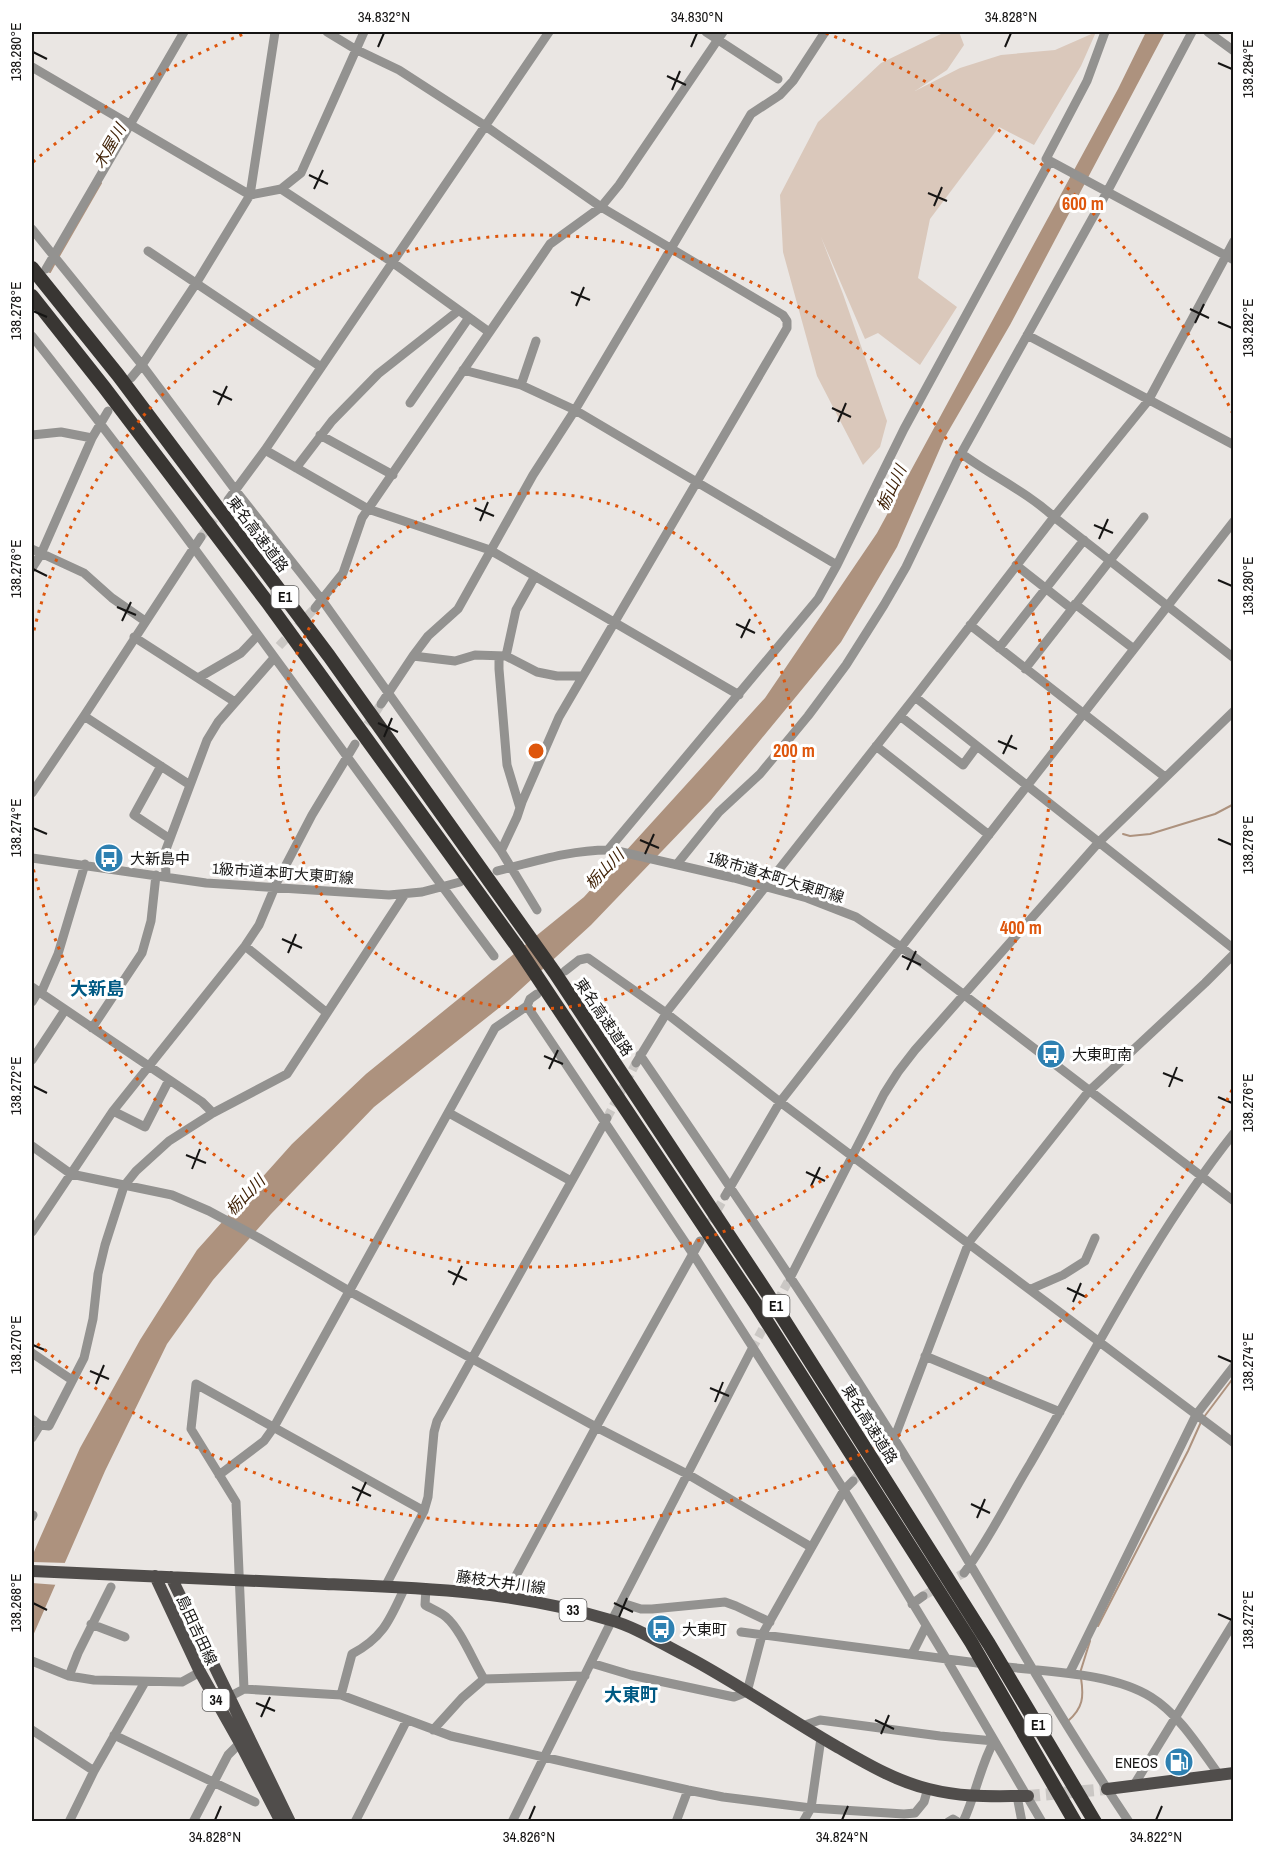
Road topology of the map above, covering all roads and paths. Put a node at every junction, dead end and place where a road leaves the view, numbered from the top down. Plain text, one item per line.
1 (184, 32) edge
2 (274, 32) edge
3 (327, 32) edge
4 (364, 32) edge
5 (549, 32) edge
6 (706, 32) edge
7 (825, 32) edge
8 (1105, 32) edge
9 (1192, 32) edge
10 (1208, 32) edge
11 (720, 35) edge
12 (355, 49) junction
13 (1233, 51) edge
14 (32, 67) edge
15 (778, 80) dead end
16 (133, 125) junction
17 (484, 125) junction
18 (1050, 161) junction
19 (281, 189) junction
20 (1106, 191) junction
21 (250, 195) junction
22 (601, 207) junction
23 (32, 229) edge
24 (1233, 242) edge
25 (670, 247) junction
26 (148, 251) dead end
27 (55, 257) junction
28 (1230, 258) edge
29 (392, 262) junction
30 (32, 268) edge
31 (46, 269) dead end
32 (196, 282) junction
33 (32, 296) edge
34 (458, 311) junction
35 (468, 319) junction
36 (489, 332) junction
37 (1027, 335) junction
38 (32, 336) edge
39 (536, 341) dead end
40 (142, 364) junction
41 (321, 367) junction
42 (463, 370) junction
43 (131, 378) dead end
44 (521, 385) junction
45 (1148, 401) junction
46 (410, 403) dead end
47 (574, 410) junction
48 (108, 411) dead end
49 (100, 423) junction
50 (32, 435) edge
51 (320, 435) junction
52 (92, 438) junction
53 (1233, 446) edge
54 (265, 450) junction
55 (962, 454) junction
56 (296, 468) junction
57 (393, 475) junction
58 (696, 482) junction
59 (236, 491) junction
60 (228, 500) tunnel mouth
61 (368, 509) junction
62 (1054, 517) junction
63 (1144, 518) dead end
64 (1233, 521) edge
65 (201, 537) tunnel mouth
66 (1084, 540) junction
67 (195, 547) junction
68 (32, 549) edge
69 (490, 549) junction
70 (41, 554) junction
71 (1109, 560) junction
72 (837, 565) junction
73 (1016, 565) junction
74 (32, 568) edge
75 (535, 576) junction
76 (1046, 588) junction
77 (322, 600) junction
78 (1167, 605) junction
79 (1073, 606) junction
80 (315, 608) tunnel mouth
81 (145, 621) junction
82 (614, 622) junction
83 (970, 625) junction
84 (258, 635) junction
85 (134, 637) junction
86 (279, 646) tunnel mouth
87 (999, 648) junction
88 (1134, 649) junction
89 (273, 656) junction
90 (413, 656) junction
91 (503, 656) junction
92 (1233, 658) edge
93 (1025, 669) junction
94 (582, 676) junction
95 (198, 678) junction
96 (388, 694) junction
97 (739, 695) junction
98 (915, 697) junction
99 (235, 702) junction
100 (381, 704) tunnel mouth
101 (1233, 711) edge
102 (1083, 715) junction
103 (84, 716) junction
104 (900, 716) junction
105 (355, 744) tunnel mouth
106 (876, 746) junction
107 (977, 746) junction
108 (348, 757) junction
109 (161, 766) junction
110 (1165, 777) junction
111 (190, 785) junction
112 (1027, 786) junction
113 (33, 787) edge
114 (520, 808) junction
115 (988, 835) junction
116 (170, 839) junction
117 (1099, 842) junction
118 (611, 850) junction
119 (501, 851) junction
120 (32, 858) edge
121 (675, 863) junction
122 (85, 864) junction
123 (512, 868) junction
124 (497, 871) dead end
125 (161, 876) junction
126 (460, 882) dead end
127 (442, 887) junction
128 (764, 887) junction
129 (275, 888) junction
130 (405, 894) junction
131 (537, 910) dead end
132 (245, 946) junction
133 (901, 947) junction
134 (1233, 952) edge
135 (494, 956) dead end
136 (560, 972) junction
137 (539, 988) junction
138 (37, 991) edge
139 (963, 994) junction
140 (32, 1002) edge
141 (527, 1006) junction
142 (65, 1010) junction
143 (327, 1013) junction
144 (666, 1013) junction
145 (92, 1028) junction
146 (32, 1060) edge
147 (149, 1066) junction
148 (169, 1080) junction
149 (1089, 1091) junction
150 (780, 1102) junction
151 (113, 1111) junction
152 (213, 1113) junction
153 (449, 1113) junction
154 (605, 1120) junction
155 (1233, 1134) edge
156 (32, 1146) edge
157 (853, 1155) junction
158 (71, 1174) junction
159 (1200, 1175) junction
160 (571, 1181) junction
161 (124, 1186) junction
162 (728, 1191) junction
163 (1233, 1201) edge
164 (32, 1232) edge
165 (1095, 1238) dead end
166 (700, 1241) tunnel mouth
167 (969, 1242) junction
168 (693, 1254) junction
169 (790, 1278) junction
170 (1032, 1290) junction
171 (349, 1291) junction
172 (1099, 1340) junction
173 (752, 1349) junction
174 (32, 1353) edge
175 (925, 1356) junction
176 (471, 1357) junction
177 (1233, 1366) edge
178 (72, 1380) junction
179 (1060, 1412) junction
180 (1196, 1415) junction
181 (32, 1419) edge
182 (40, 1425) junction
183 (274, 1427) junction
184 (596, 1427) junction
185 (32, 1438) edge
186 (894, 1439) junction
187 (1233, 1443) edge
188 (884, 1449) tunnel mouth
189 (689, 1474) junction
190 (219, 1475) junction
191 (853, 1481) tunnel mouth
192 (844, 1490) junction
193 (424, 1511) junction
194 (811, 1547) junction
195 (970, 1564) junction
196 (32, 1571) edge
197 (964, 1573) tunnel mouth
198 (155, 1576) junction
199 (171, 1577) junction
200 (240, 1580) junction
201 (111, 1587) dead end
202 (385, 1587) junction
203 (405, 1587) junction
204 (426, 1588) junction
205 (505, 1596) junction
206 (922, 1596) tunnel mouth
207 (622, 1603) junction
208 (912, 1604) junction
209 (612, 1620) junction
210 (770, 1622) junction
211 (1233, 1622) edge
212 (91, 1624) junction
213 (926, 1626) junction
214 (741, 1632) dead end
215 (762, 1635) junction
216 (125, 1637) dead end
217 (912, 1654) junction
218 (946, 1658) junction
219 (32, 1661) edge
220 (591, 1663) junction
221 (1032, 1670) junction
222 (200, 1672) junction
223 (1070, 1672) junction
224 (69, 1676) junction
225 (585, 1676) junction
226 (484, 1679) junction
227 (145, 1682) junction
228 (244, 1689) junction
229 (747, 1692) junction
230 (341, 1695) junction
231 (229, 1697) junction
232 (1174, 1717) junction
233 (407, 1720) junction
234 (802, 1726) junction
235 (32, 1730) edge
236 (433, 1730) junction
237 (114, 1735) junction
238 (821, 1738) junction
239 (994, 1741) junction
240 (240, 1743) junction
241 (544, 1758) junction
242 (94, 1771) junction
243 (1233, 1773) edge
244 (1220, 1776) junction
245 (213, 1781) junction
246 (1134, 1785) junction
247 (927, 1788) junction
248 (688, 1790) junction
249 (1107, 1790) junction
250 (1023, 1796) junction
251 (973, 1797) junction
252 (255, 1802) dead end
253 (811, 1808) junction
254 (69, 1821) edge
255 (193, 1821) edge
256 (281, 1821) edge
257 (290, 1821) edge
258 (355, 1821) edge
259 (512, 1821) edge
260 (676, 1821) edge
261 (803, 1821) edge
262 (948, 1821) edge
263 (958, 1821) edge
264 (963, 1821) edge
265 (1022, 1821) edge
266 (1042, 1821) edge
267 (1075, 1821) edge
268 (1095, 1821) edge
269 (1129, 1821) edge

1 - 16 street
2 - 21 street
3 - 12 street
4 - 12 street
5 - 17 street
6 - 11 street
7 - 25 street
8 - 18 street
9 - 20 street
10 - 13 street
11 - 15 street
11 - 22 street
12 - 17 street
12 - 19 street
14 - 16 street
16 - 21 street
16 - 27 street
17 - 22 street
17 - 29 street
18 - 20 street
18 - 72 street
19 - 21 street
19 - 29 street
20 - 28 street
20 - 37 street
21 - 32 street
22 - 25 street
22 - 36 street
23 - 27 street
24 - 28 street
25 - 47 street
25 - 58 street
26 - 32 street
27 - 31 street
27 - 40 street
28 - 45 street
29 - 34 street
29 - 41 street
30 - 136 highway, 東名高速道路 / E1
32 - 40 street
32 - 41 street
33 - 137 highway, E1
34 - 35 street
34 - 51 street
35 - 36 street
35 - 46 street
36 - 42 street
37 - 45 street
37 - 55 street
38 - 49 street
39 - 44 street
40 - 43 street
40 - 59 street
41 - 54 street
42 - 44 street
42 - 57 street
44 - 47 street
45 - 53 street
45 - 62 street
47 - 58 street
47 - 69 street
48 - 49 street
49 - 52 street
49 - 67 street
50 - 52 street
51 - 56 street
51 - 57 street
52 - 70 street
54 - 56 street
54 - 59 street
55 - 62 street
55 - 121 street
56 - 61 street
57 - 61 street
58 - 72 street
58 - 82 street
59 - 60 street
59 - 77 street
61 - 69 street
61 - 77 street
62 - 66 street
62 - 73 street
63 - 71 street
64 - 78 street
65 - 67 street
66 - 71 street
66 - 76 street
67 - 81 street
67 - 84 street
68 - 70 street
69 - 75 street
69 - 90 street
70 - 74 street
70 - 81 street
71 - 78 street
71 - 79 street
72 - 97 street
73 - 76 street
73 - 83 street
75 - 82 street
75 - 91 street
76 - 79 street
76 - 87 street
77 - 80 street
77 - 96 street
78 - 88 street
78 - 92 street
79 - 88 street
79 - 93 street
81 - 85 street
82 - 94 street
82 - 97 street
83 - 87 street
83 - 98 street
84 - 89 street
84 - 95 street
85 - 95 street
85 - 103 street
86 - 89 street
87 - 93 street
88 - 102 street
89 - 99 street
89 - 108 street
90 - 91 street
90 - 96 street
91 - 94 street
91 - 114 street
93 - 102 street
94 - 114 street
95 - 99 street
96 - 100 street
96 - 119 street
97 - 118 street
98 - 104 street
98 - 107 street
99 - 111 street
101 - 110 street
102 - 110 street
102 - 112 street
103 - 109 street
103 - 113 street
104 - 106 street
104 - 107 street
105 - 108 street
106 - 115 street
106 - 128 street
107 - 112 street
108 - 127 street
108 - 129 street
109 - 111 street
109 - 116 street
110 - 117 street
111 - 116 street
112 - 115 street
112 - 117 street
114 - 119 street
115 - 133 street
116 - 125 street
117 - 134 street
117 - 139 street
118 - 121 street, 1級市道本町大東町線
118 - 123 street, 1級市道本町大東町線
119 - 123 street
120 - 122 street, 1級市道本町大東町線
121 - 128 street, 1級市道本町大東町線
122 - 125 street, 1級市道本町大東町線
122 - 138 street
123 - 124 street, 1級市道本町大東町線
123 - 131 street
125 - 129 street, 1級市道本町大東町線
125 - 145 street
126 - 127 street, 1級市道本町大東町線
127 - 130 street, 1級市道本町大東町線
127 - 135 street
128 - 133 street, 1級市道本町大東町線
128 - 144 street
129 - 130 street, 1級市道本町大東町線
129 - 132 street
130 - 143 street
132 - 143 street
132 - 147 street
133 - 139 street, 1級市道本町大東町線
133 - 150 street
134 - 149 street
136 - 144 street
136 - 268 highway, 東名高速道路 / E1
137 - 141 street
137 - 267 highway, E1
138 - 140 street
138 - 142 street
139 - 149 street, 1級市道本町大東町線
139 - 157 street
141 - 153 street
141 - 154 street
142 - 145 street
142 - 146 street
143 - 152 street
144 - 150 street
144 - 162 street
145 - 147 street
147 - 148 street
147 - 151 street
148 - 151 street
148 - 152 street
149 - 159 street, 1級市道本町大東町線
149 - 167 street
150 - 157 street
150 - 162 street
151 - 158 street
152 - 161 street
153 - 160 street
153 - 171 street
154 - 160 street
154 - 168 street
155 - 159 street
156 - 158 street
157 - 167 street
157 - 169 street
158 - 161 street
158 - 164 street
159 - 163 street, 1級市道本町大東町線
159 - 172 street
160 - 176 street
161 - 171 street
161 - 178 street
162 - 169 street
165 - 170 street
166 - 168 street
167 - 170 street
167 - 175 street
168 - 173 street
168 - 184 street
169 - 186 street
170 - 172 street
171 - 176 street
171 - 183 street
172 - 179 street
172 - 180 street
173 - 189 street
173 - 192 street
174 - 178 street
175 - 179 street
175 - 186 street
176 - 184 street
176 - 193 street
177 - 180 street
178 - 182 street
179 - 195 street
180 - 187 street
180 - 223 street
181 - 182 street
182 - 185 street
183 - 190 street
183 - 190 street
183 - 193 street
184 - 189 street
184 - 205 street
186 - 188 street
186 - 195 street
189 - 194 street
189 - 207 street
190 - 200 street
191 - 192 street
192 - 194 street
192 - 208 street
193 - 202 street
194 - 210 street
195 - 197 street
195 - 221 street
196 - 198 main road, 藤枝大井川線 / 33
198 - 199 main road, 藤枝大井川線 / 33
198 - 222 main road, 島田吉田線 / 34
199 - 200 main road, 藤枝大井川線 / 33
199 - 231 main road, 島田吉田線 / 34
200 - 202 main road, 藤枝大井川線 / 33
200 - 228 street
201 - 212 street
202 - 203 main road, 藤枝大井川線 / 33
203 - 204 main road, 藤枝大井川線 / 33
203 - 230 street
204 - 205 main road, 藤枝大井川線 / 33
204 - 226 street
205 - 209 main road, 藤枝大井川線 / 33
206 - 208 street
207 - 209 street
207 - 210 street
208 - 213 street
209 - 220 street
209 - 229 main road, 藤枝大井川線 / 33
210 - 215 street
211 - 232 street
212 - 216 street
212 - 224 street
213 - 217 street
213 - 218 street
214 - 215 street
215 - 217 street
215 - 229 street
217 - 218 street
218 - 221 street
218 - 239 street
219 - 224 street
220 - 225 street
220 - 229 street
221 - 223 street
221 - 249 street
222 - 227 street
222 - 240 main road, 島田吉田線 / 34
223 - 232 street
224 - 227 street
225 - 226 street
225 - 241 street
226 - 236 street
227 - 237 street
228 - 230 street
228 - 231 street
229 - 234 main road, 藤枝大井川線 / 33
230 - 233 street
231 - 257 main road, 島田吉田線 / 34
232 - 244 street
232 - 246 street
233 - 236 street
233 - 258 street
234 - 238 main road, 藤枝大井川線 / 33
234 - 239 street
235 - 242 street
236 - 241 street
237 - 242 street
237 - 245 street
238 - 247 main road, 藤枝大井川線 / 33
238 - 253 street
239 - 250 street
239 - 251 street
240 - 245 street
240 - 256 main road, 島田吉田線 / 34
241 - 248 street
241 - 259 street
242 - 254 street
243 - 244 main road
244 - 246 main road
245 - 252 street
245 - 255 street
246 - 249 main road
247 - 251 main road, 藤枝大井川線 / 33
247 - 253 street
248 - 253 street
248 - 260 street
249 - 269 street
250 - 251 main road, 藤枝大井川線 / 33
250 - 265 street
250 - 266 street
251 - 264 street
253 - 261 street
262 - 263 street

